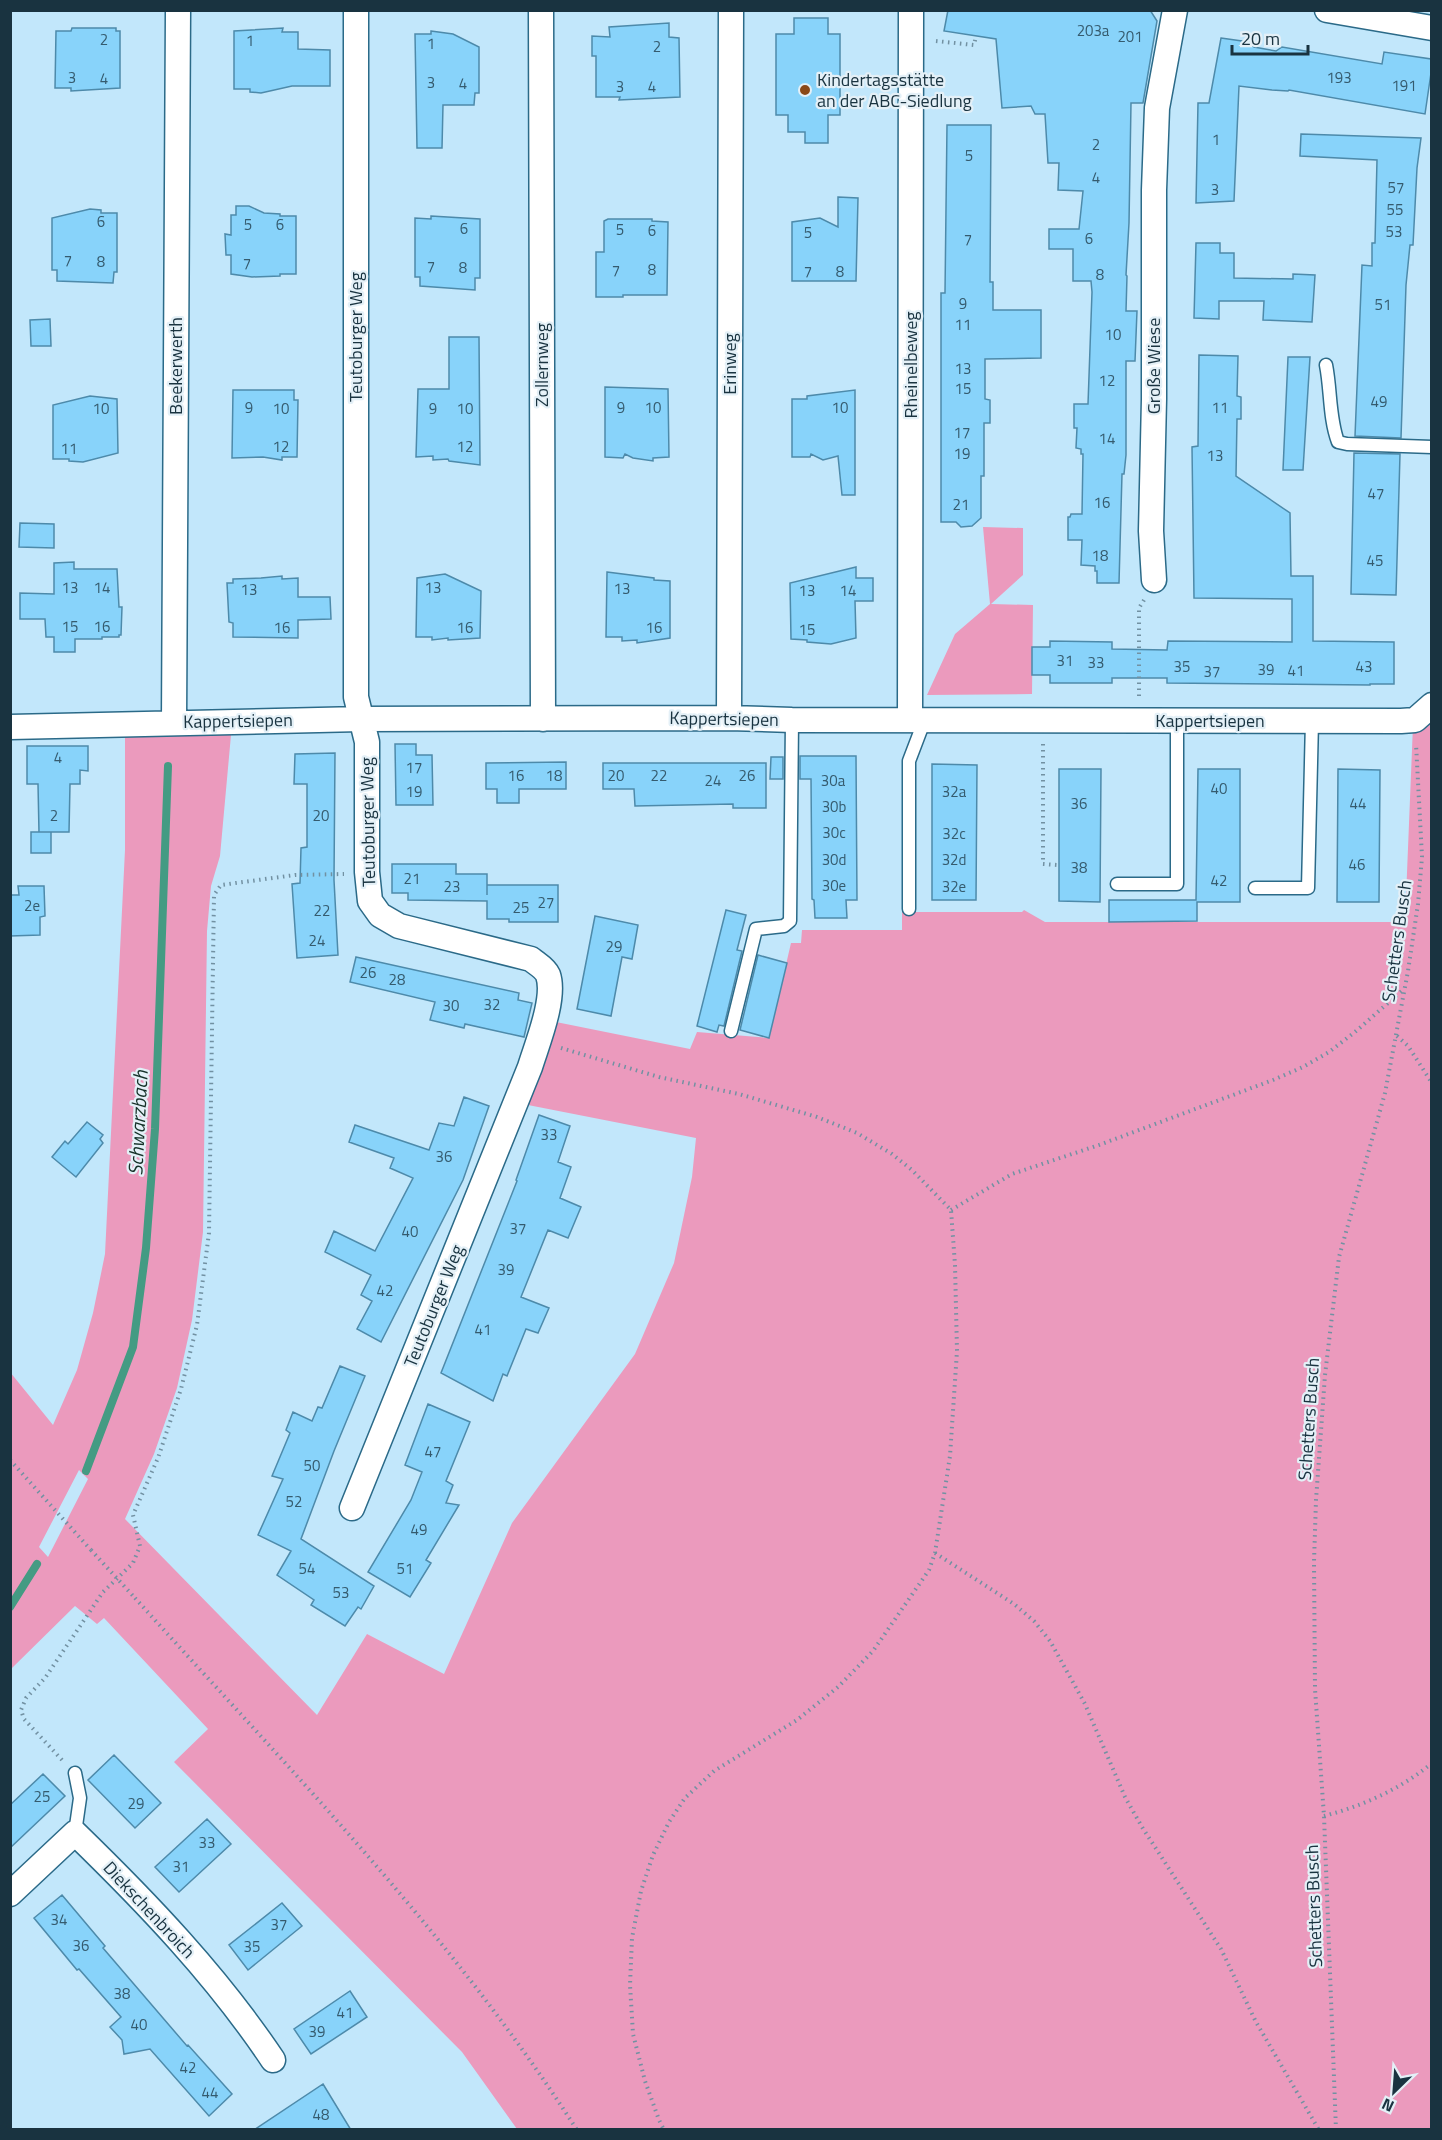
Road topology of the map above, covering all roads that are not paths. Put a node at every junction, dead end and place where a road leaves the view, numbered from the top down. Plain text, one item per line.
1 (178, 10) edge
2 (356, 10) edge
3 (541, 10) edge
4 (731, 10) edge
5 (911, 10) edge
6 (1175, 10) edge
7 (1327, 10) edge
8 (1431, 28) edge
9 (1326, 365) dead end
10 (1431, 447) edge
11 (1154, 580) road end
12 (1423, 712) edge
13 (729, 718) junction
14 (361, 719) junction
15 (543, 719) junction
16 (917, 719) junction
17 (792, 720) junction
18 (1177, 721) junction
19 (1312, 721) junction
20 (174, 722) junction
21 (10, 727) edge
22 (1117, 884) dead end
23 (1255, 888) dead end
24 (909, 909) dead end
25 (731, 1031) dead end
26 (352, 1508) dead end
27 (75, 1773) road end
28 (75, 1833) junction
29 (10, 1894) edge
30 (273, 2060) dead end

1 - 20 street, Beekerwerth
2 - 14 street, Teutoburger Weg
3 - 15 street, Zollernweg
4 - 13 street, Erinweg
5 - 16 street, Rheinelbeweg
6 - 11 street, Große Wiese
7 - 8 street
9 - 10 lane
12 - 19 street, Kappertsiepen
13 - 15 street, Kappertsiepen
13 - 17 street, Kappertsiepen
14 - 15 street, Kappertsiepen
14 - 20 street, Kappertsiepen
14 - 26 street, Teutoburger Weg
16 - 17 street, Kappertsiepen
16 - 18 street, Kappertsiepen
16 - 24 lane
17 - 25 lane
18 - 19 street, Kappertsiepen
18 - 22 lane
19 - 23 lane
20 - 21 street, Kappertsiepen
27 - 28 lane
28 - 29 street
28 - 30 street, Diekschenbroich

